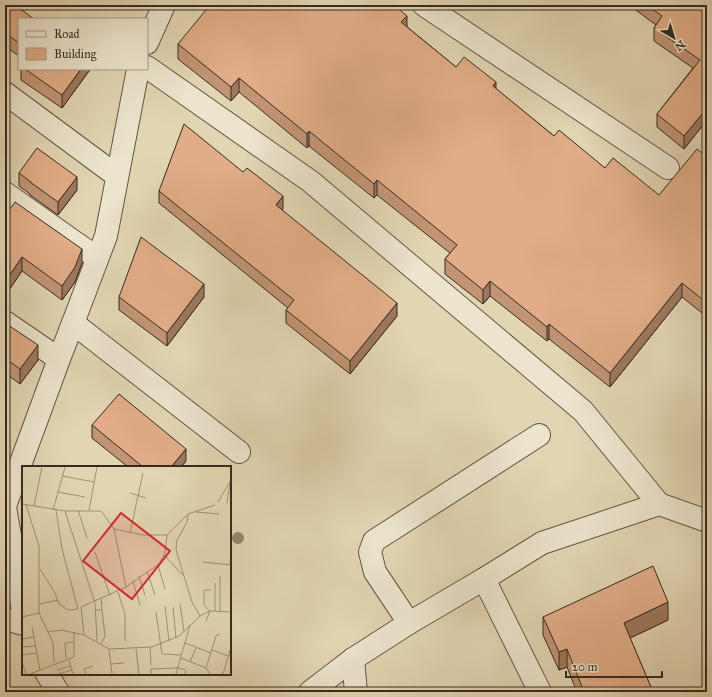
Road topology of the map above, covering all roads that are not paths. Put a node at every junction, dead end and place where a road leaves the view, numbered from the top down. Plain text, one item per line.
1 (164, 5) edge
2 (424, 5) edge
3 (148, 41) edge
4 (148, 68) edge
5 (138, 70) edge
6 (5, 94) edge
7 (668, 168) dead end
8 (117, 176) junction
9 (5, 193) edge
10 (97, 258) junction
11 (5, 322) edge
12 (73, 323) junction
13 (59, 359) junction
14 (538, 435) dead end
15 (239, 452) dead end
16 (7, 496) edge
17 (659, 504) junction
18 (707, 521) edge
19 (484, 578) junction
20 (22, 604) edge
21 (5, 619) edge
22 (409, 623) junction
23 (22, 624) edge
24 (353, 659) junction
25 (48, 675) edge
26 (58, 692) edge
27 (310, 692) edge
28 (356, 692) edge
29 (540, 692) edge

1 - 3 street
2 - 7 street
4 - 17 street
5 - 8 street
6 - 8 street
8 - 10 street
9 - 10 street
10 - 12 street
11 - 13 street
12 - 13 street
12 - 15 street
13 - 16 street
14 - 22 street
16 - 20 street
17 - 18 street
17 - 19 street
19 - 22 street
19 - 29 street
21 - 23 street
22 - 24 street
24 - 27 street
24 - 28 street
25 - 26 street

